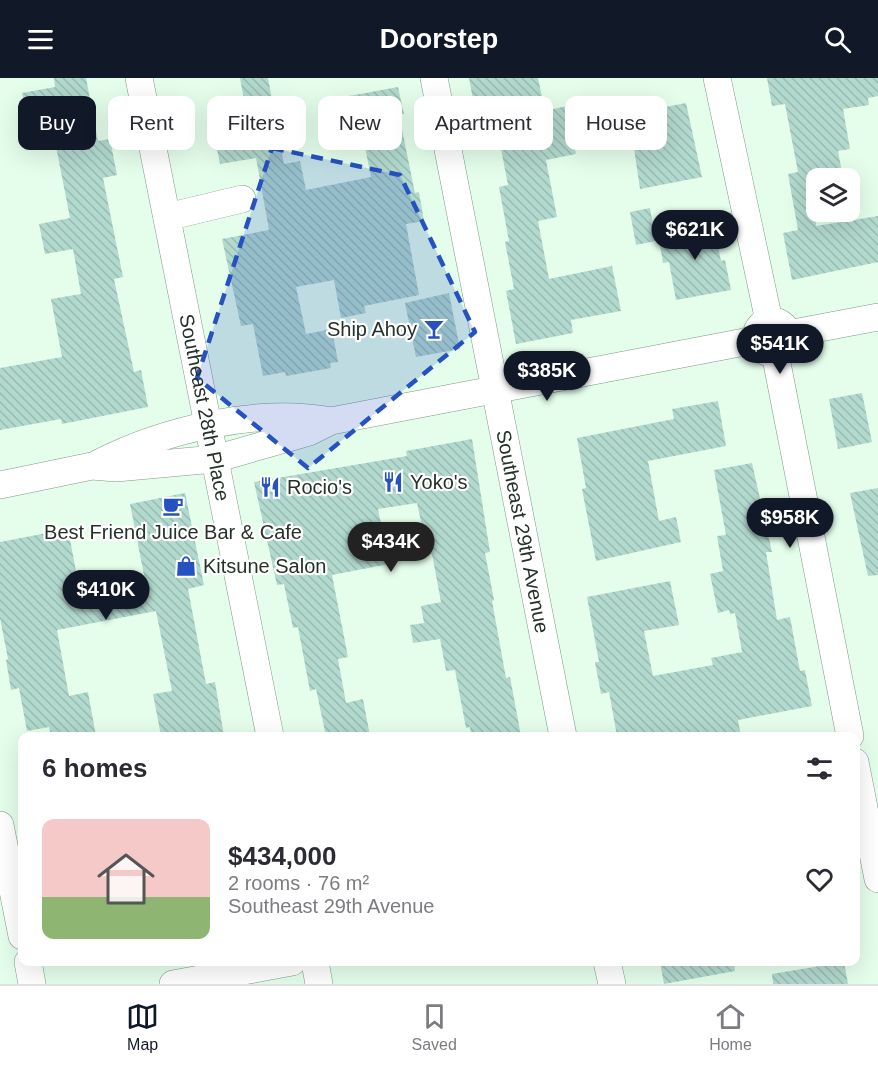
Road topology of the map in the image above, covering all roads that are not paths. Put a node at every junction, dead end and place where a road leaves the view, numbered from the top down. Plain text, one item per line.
1 (139, 78) edge
2 (434, 78) edge
3 (717, 78) edge
4 (242, 199) dead end
5 (167, 217) junction
6 (878, 317) edge
7 (772, 337) junction
8 (494, 389) junction
9 (331, 421) junction
10 (208, 425) junction
11 (215, 459) junction
12 (92, 466) junction
13 (0, 485) edge
14 (269, 732) edge
15 (562, 732) edge
16 (849, 732) edge
17 (860, 794) edge
18 (0, 825) edge
19 (871, 866) edge
20 (18, 916) edge
21 (29, 966) edge
22 (270, 966) edge
23 (316, 966) edge
24 (608, 966) edge
25 (32, 984) edge
26 (173, 984) edge
27 (319, 984) edge
28 (612, 984) edge

1 - 5 street, Southeast 28th Place
2 - 8 street, Southeast 29th Avenue
3 - 7 street
4 - 5 street
5 - 10 street, Southeast 28th Place
6 - 7 street
7 - 8 street
7 - 16 street
8 - 9 street
8 - 15 street, Southeast 29th Avenue
9 - 10 street
9 - 11 street
10 - 11 street, Southeast 28th Place
10 - 12 street
11 - 12 street
11 - 14 street, Southeast 28th Place
12 - 13 street
17 - 19 street
18 - 20 street
21 - 25 street
22 - 26 street
23 - 27 street
24 - 28 street

